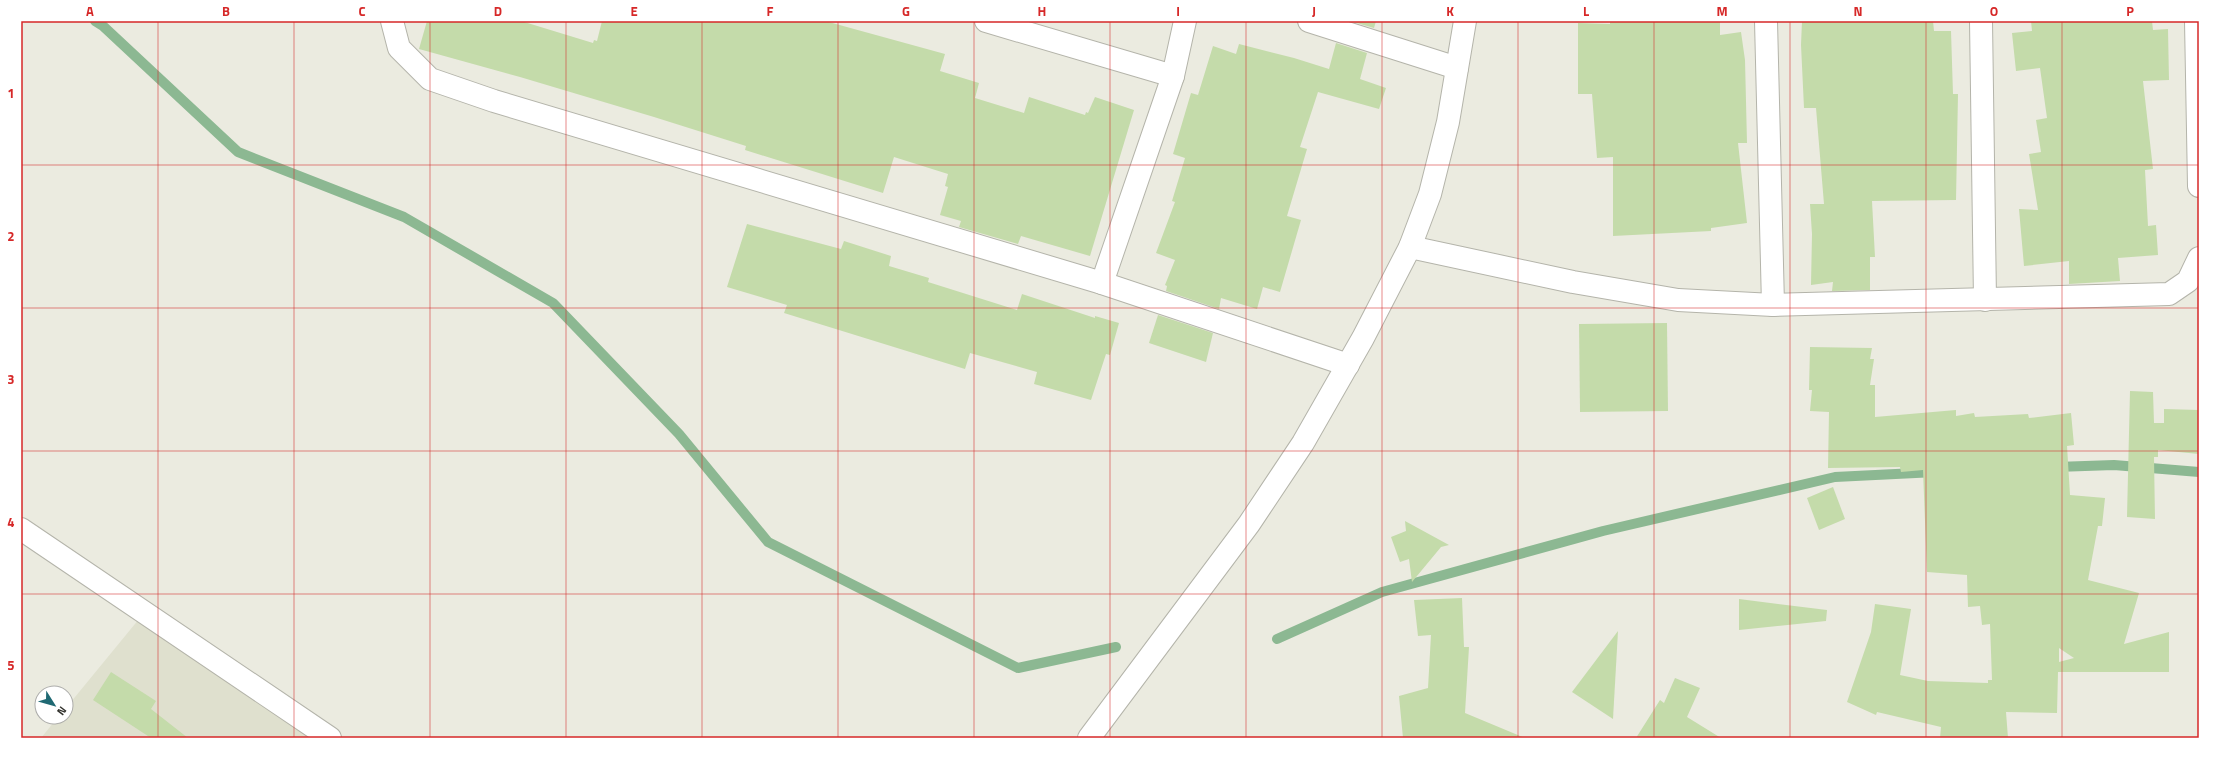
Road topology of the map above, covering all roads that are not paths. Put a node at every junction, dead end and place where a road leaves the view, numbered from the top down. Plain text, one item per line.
1 (392, 21) edge
2 (986, 21) edge
3 (1185, 21) edge
4 (1309, 21) edge
5 (1465, 21) edge
6 (1766, 21) edge
7 (1981, 21) edge
8 (2196, 21) edge
9 (1457, 68) junction
10 (1173, 76) junction
11 (2199, 186) edge
12 (1410, 247) junction
13 (2199, 258) edge
14 (1102, 282) junction
15 (1984, 300) junction
16 (1773, 305) junction
17 (1348, 365) junction
18 (21, 529) edge
19 (1095, 736) edge
20 (330, 738) edge

1 - 14 street
2 - 10 street
3 - 10 street
4 - 9 street
5 - 9 street
6 - 16 street
7 - 15 street
8 - 11 street
9 - 12 street
10 - 14 street
12 - 16 street
12 - 17 street
13 - 15 street
14 - 17 street
15 - 16 street
17 - 19 street
18 - 20 street

